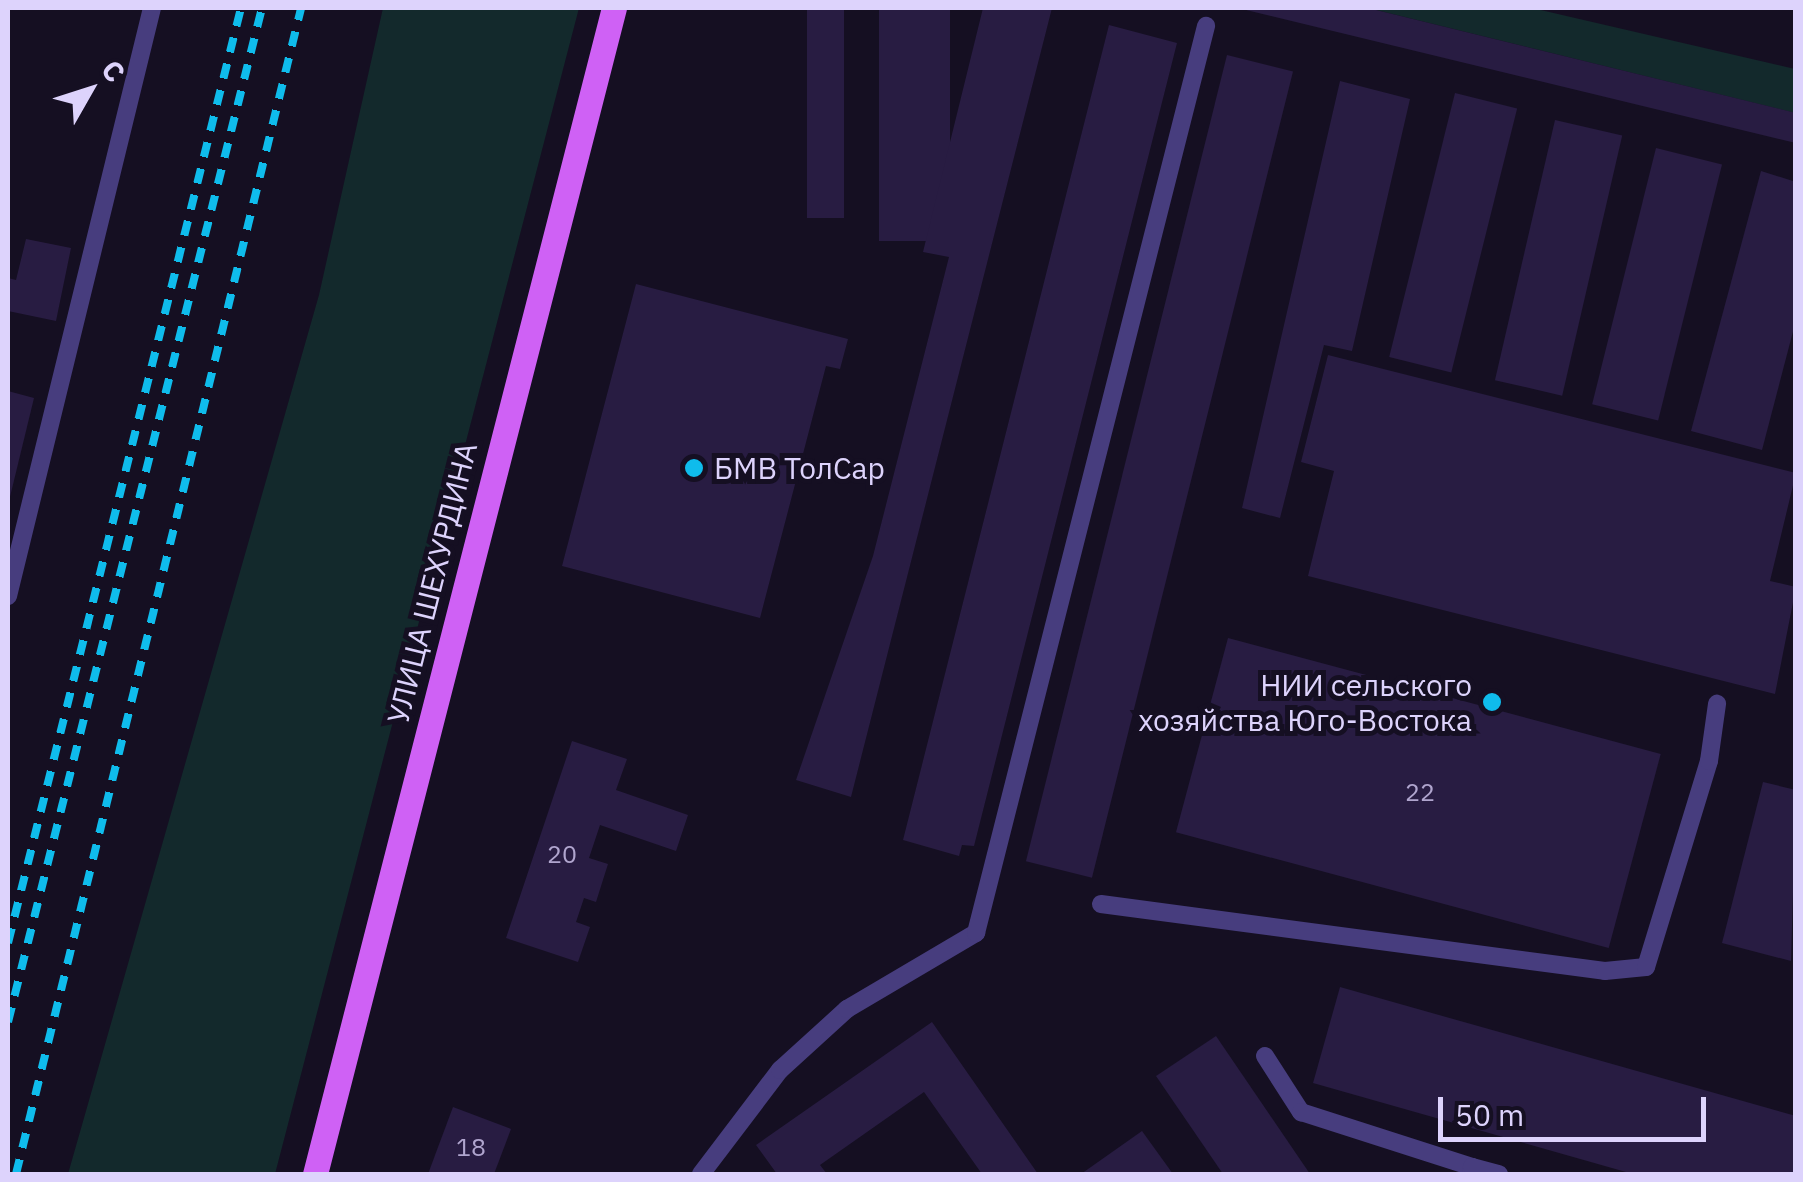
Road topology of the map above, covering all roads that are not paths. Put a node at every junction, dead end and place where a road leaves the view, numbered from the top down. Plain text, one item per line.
1 (152, 8) edge
2 (614, 8) edge
3 (1206, 26) dead end
4 (8, 596) edge
5 (1717, 704) dead end
6 (1101, 904) dead end
7 (1265, 1056) dead end
8 (1472, 1171) edge
9 (315, 1174) edge
10 (701, 1174) edge
11 (1500, 1174) edge

1 - 4 lane
2 - 9 main road, УЛИЦА ШЕХУРДИНА
3 - 10 lane
5 - 6 lane
7 - 8 lane
8 - 11 lane

